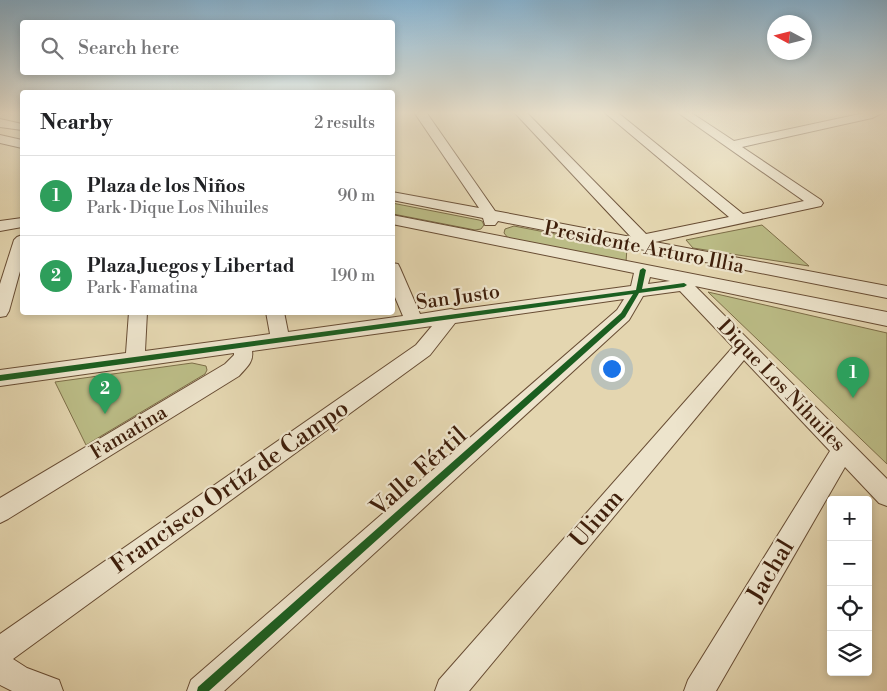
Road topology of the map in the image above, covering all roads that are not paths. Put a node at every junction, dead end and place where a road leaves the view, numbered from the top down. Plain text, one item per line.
1 (442, 144) edge
2 (551, 144) edge
3 (649, 144) edge
4 (735, 144) edge
5 (732, 145) joint
6 (395, 197) edge
7 (816, 203) joint
8 (491, 216) junction
9 (740, 219) junction
10 (395, 220) edge
11 (20, 224) edge
12 (0, 226) edge
13 (485, 238) junction
14 (645, 243) junction
15 (20, 245) edge
16 (395, 275) edge
17 (799, 275) junction
18 (5, 279) edge
19 (641, 279) junction
20 (680, 280) junction
21 (887, 292) edge
22 (806, 303) junction
23 (0, 311) edge
24 (138, 315) edge
25 (276, 315) edge
26 (451, 315) junction
27 (887, 319) edge
28 (414, 320) junction
29 (280, 339) junction
30 (242, 344) junction
31 (744, 347) junction
32 (135, 360) junction
33 (0, 378) edge
34 (843, 450) junction
35 (887, 496) edge
36 (0, 511) edge
37 (0, 650) edge
38 (0, 668) edge
39 (48, 691) edge
40 (202, 691) edge
41 (450, 691) edge
42 (699, 691) edge

1 - 8 street
2 - 14 street
3 - 9 street
4 - 5 street
5 - 7 street
6 - 8 street, Presidente Arturo Illia
7 - 9 street
8 - 13 street
8 - 14 street, Presidente Arturo Illia
9 - 14 street
10 - 13 street, Presidente Arturo Illia
11 - 12 street
13 - 19 street, Presidente Arturo Illia
14 - 17 street, Presidente Arturo Illia
15 - 18 street
16 - 28 street
17 - 21 street, Presidente Arturo Illia
17 - 22 street
18 - 23 street
19 - 20 street, San Justo
19 - 26 street, San Justo
19 - 40 street, Valle Fértil
20 - 22 street, Presidente Arturo Illia
20 - 31 street, Dique Los Nihuiles
22 - 27 street, Presidente Arturo Illia
24 - 32 street
25 - 29 street
26 - 28 street, San Justo
26 - 37 street, Francisco Ortíz de Campo
28 - 29 street, San Justo
29 - 30 street, San Justo
30 - 32 street, San Justo
30 - 36 street, Famatina
31 - 34 street, Dique Los Nihuiles
31 - 41 street, Ulium
32 - 33 street, San Justo
34 - 35 street, Dique Los Nihuiles
34 - 42 street, Jachal
38 - 39 street

